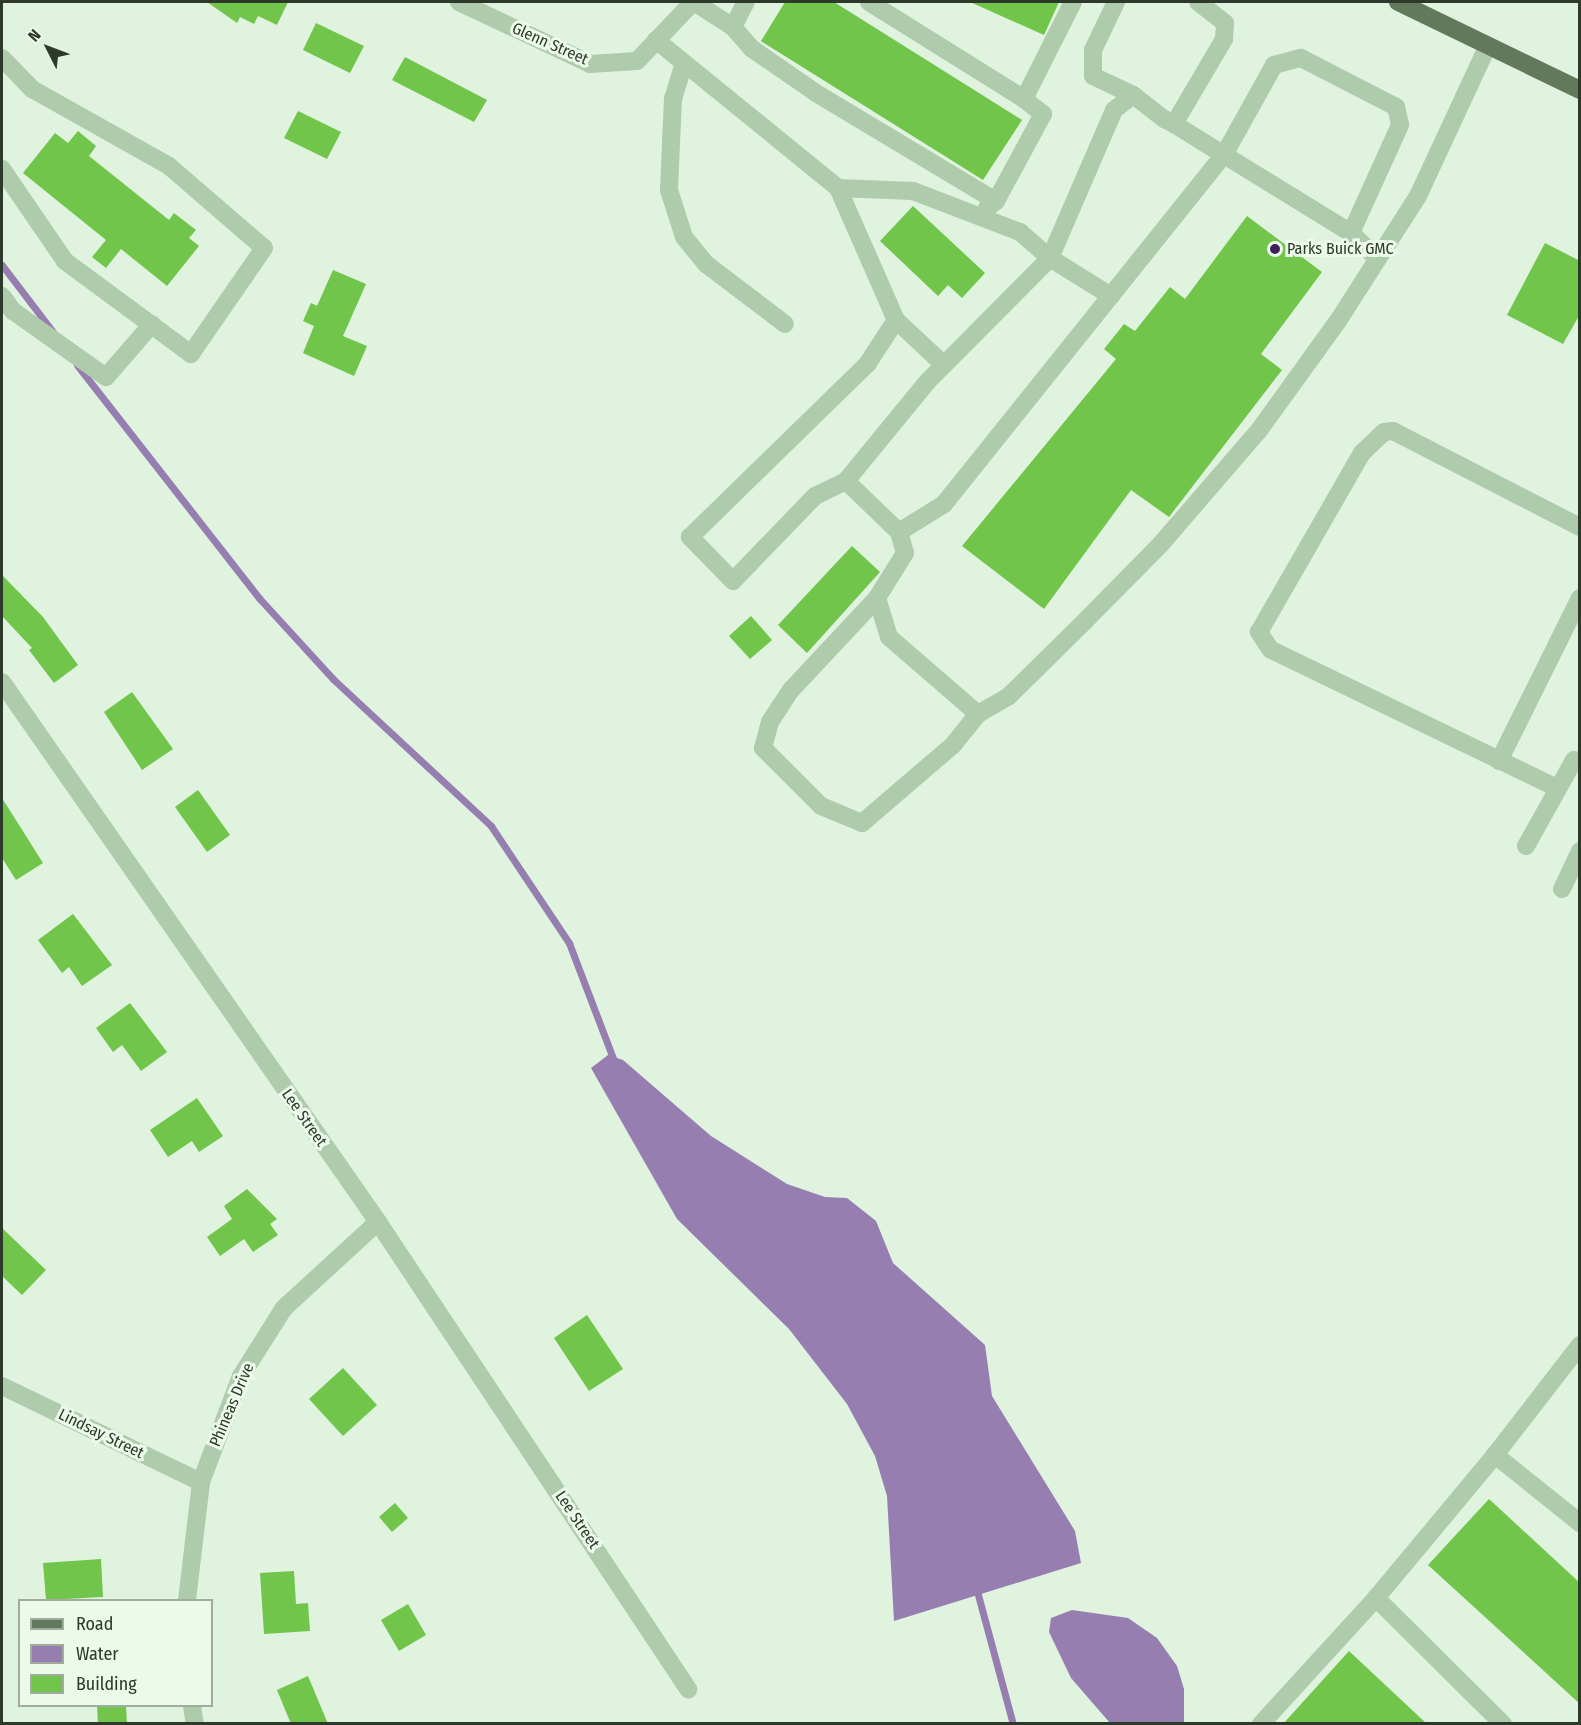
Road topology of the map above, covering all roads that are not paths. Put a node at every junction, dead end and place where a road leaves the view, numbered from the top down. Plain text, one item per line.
1 (459, 2) edge
2 (694, 2) edge
3 (746, 2) edge
4 (869, 2) edge
5 (1073, 2) edge
6 (1116, 2) edge
7 (1198, 2) edge
8 (1398, 2) edge
9 (733, 27) junction
10 (656, 40) junction
11 (1488, 45) junction
12 (2, 58) edge
13 (684, 63) junction
14 (1580, 90) edge
15 (1133, 95) junction
16 (1024, 99) junction
17 (1174, 124) junction
18 (1224, 155) junction
19 (2, 169) edge
20 (838, 188) junction
21 (996, 201) junction
22 (973, 218) junction
23 (1351, 233) junction
24 (1050, 258) junction
25 (1378, 259) junction
26 (2, 296) edge
27 (1111, 296) junction
28 (896, 320) junction
29 (152, 324) junction
30 (785, 324) dead end
31 (944, 365) junction
32 (846, 481) junction
33 (1580, 527) edge
34 (899, 532) junction
35 (877, 598) junction
36 (1580, 598) edge
37 (2, 682) edge
38 (8, 706) edge
39 (978, 714) junction
40 (1578, 756) edge
41 (1499, 761) junction
42 (1557, 788) junction
43 (1526, 846) dead end
44 (1580, 851) edge
45 (1562, 888) dead end
46 (378, 1222) junction
47 (1580, 1345) edge
48 (2, 1386) edge
49 (1495, 1455) junction
50 (201, 1482) junction
51 (1580, 1523) edge
52 (1376, 1598) junction
53 (187, 1599) edge
54 (688, 1689) dead end
55 (192, 1707) edge
56 (195, 1724) edge
57 (1261, 1724) edge
58 (1503, 1724) edge

1 - 10 street, Glenn Street
2 - 9 street
2 - 10 street, Glenn Street
3 - 9 street
4 - 16 street
5 - 16 street
6 - 15 street
7 - 17 street
8 - 11 main road
9 - 21 street
10 - 13 street
11 - 14 main road
11 - 25 street
12 - 29 street
13 - 20 street
13 - 30 street
15 - 17 street
15 - 24 street
16 - 21 street
17 - 18 street
18 - 23 street
18 - 23 street
18 - 27 street
19 - 29 street
20 - 22 street
20 - 28 street
21 - 22 street
22 - 24 street
23 - 25 street
24 - 27 street
24 - 31 street
25 - 39 street
26 - 29 street
27 - 34 street
28 - 31 street
28 - 32 street
31 - 32 street
32 - 34 street
33 - 41 street
34 - 35 street
35 - 39 street
35 - 39 street
36 - 41 street
37 - 38 street, Lee Street
38 - 46 street, Lee Street
40 - 42 street
41 - 42 street
42 - 43 street
44 - 45 street
46 - 50 street, Phineas Drive
46 - 54 street, Lee Street
47 - 49 street
48 - 50 street, Lindsay Street
49 - 51 street
49 - 52 street
50 - 53 street, Phineas Drive
52 - 57 street
52 - 58 street
55 - 56 street

